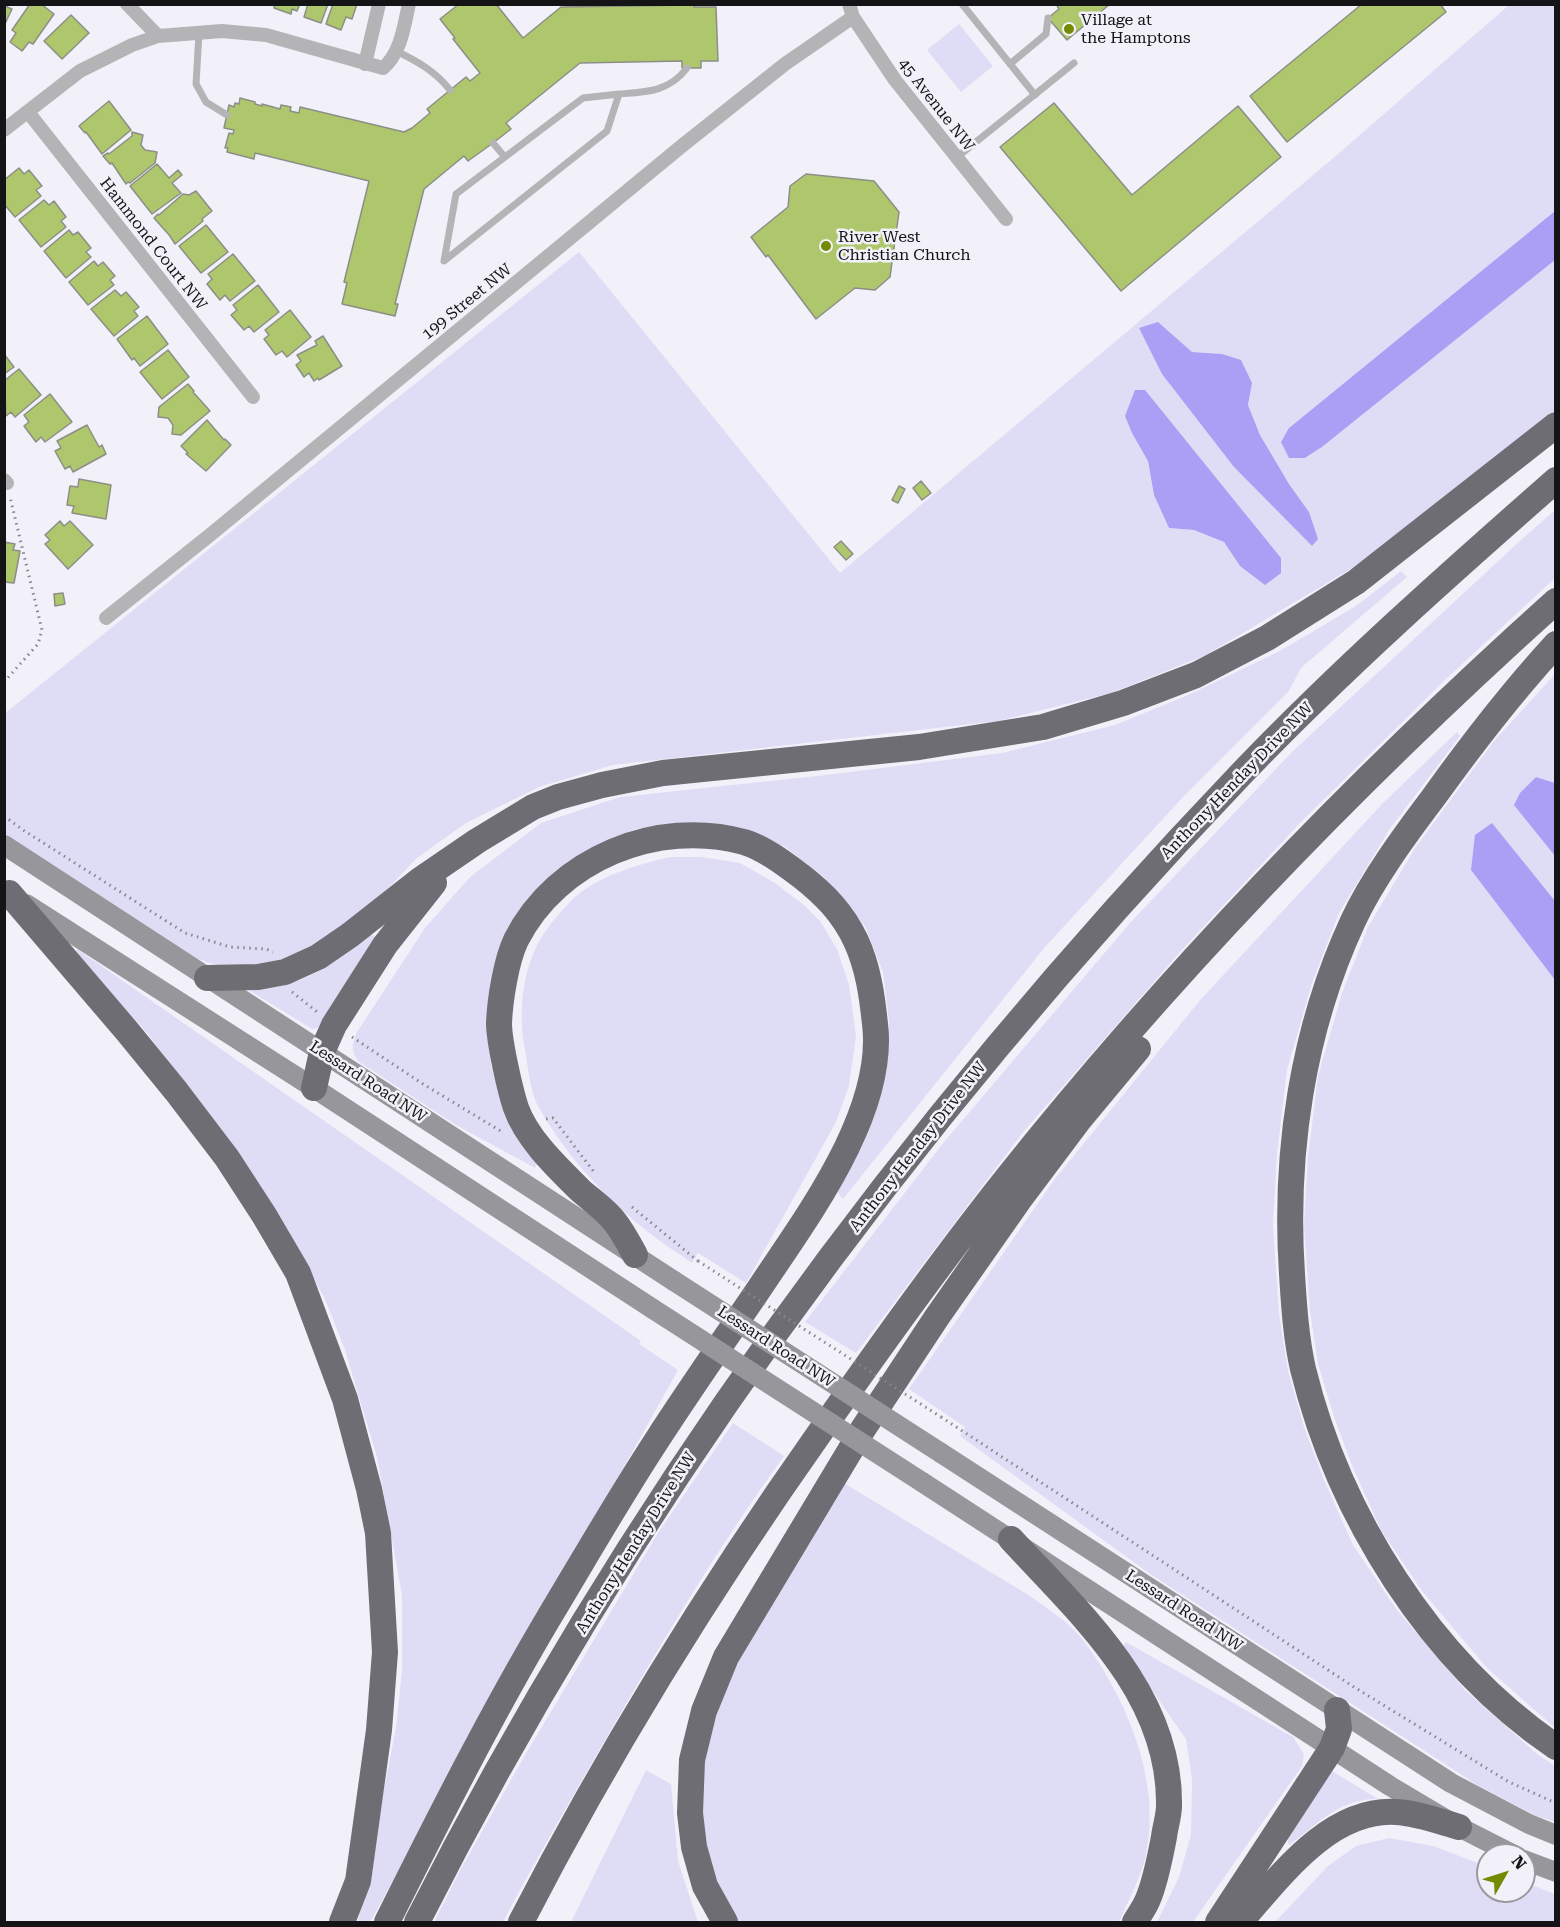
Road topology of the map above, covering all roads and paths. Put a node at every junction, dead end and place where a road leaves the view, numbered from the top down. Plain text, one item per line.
1 (127, 4) edge
2 (379, 4) edge
3 (409, 4) edge
4 (962, 4) edge
5 (851, 11) edge
6 (1048, 18) dead end
7 (199, 33) junction
8 (158, 36) junction
9 (396, 51) junction
10 (1074, 63) dead end
11 (365, 64) junction
12 (1010, 64) junction
13 (687, 68) dead end
14 (450, 90) dead end
15 (619, 94) junction
16 (1035, 95) junction
17 (27, 112) junction
18 (227, 115) dead end
19 (4, 130) edge
20 (493, 143) dead end
21 (504, 156) junction
22 (956, 158) junction
23 (1006, 219) dead end
24 (253, 397) dead end
25 (1556, 425) edge
26 (1556, 480) edge
27 (6, 482) edge
28 (1556, 601) edge
29 (106, 618) dead end
30 (1556, 644) edge
31 (4, 682) edge
32 (4, 816) edge
33 (477, 841) junction
34 (4, 844) edge
35 (1257, 890) junction
36 (7, 892) edge
37 (276, 957) dead end
38 (207, 978) junction
39 (289, 990) dead end
40 (334, 1025) junction
41 (322, 1052) junction
42 (314, 1088) junction
43 (545, 1120) dead end
44 (512, 1132) dead end
45 (595, 1173) dead end
46 (628, 1204) dead end
47 (635, 1255) junction
48 (1011, 1539) junction
49 (1337, 1710) junction
50 (1556, 1747) edge
51 (1332, 1748) junction
52 (1556, 1803) edge
53 (1458, 1827) junction
54 (1556, 1835) edge
55 (1490, 1843) edge
56 (1536, 1864) edge
57 (1556, 1872) edge
58 (342, 1923) edge
59 (387, 1923) edge
60 (417, 1923) edge
61 (520, 1923) edge
62 (725, 1923) edge
63 (1135, 1923) edge
64 (1218, 1923) edge
65 (1240, 1923) edge

1 - 8 street
2 - 11 street
3 - 9 street
4 - 12 lane
5 - 22 street, 45 Avenue NW
5 - 29 street, 199 Street NW
6 - 12 lane
7 - 8 street
7 - 11 street
7 - 18 lane
8 - 17 street
9 - 11 street
9 - 14 lane
10 - 16 lane
12 - 16 lane
13 - 15 lane
15 - 21 lane
15 - 21 lane
16 - 22 lane
17 - 19 street
17 - 24 street, Hammond Court NW
20 - 21 lane
22 - 23 street, 45 Avenue NW
25 - 33 highway
26 - 60 highway, Anthony Henday Drive NW
27 - 31 path
28 - 35 highway
30 - 50 highway
32 - 37 path
33 - 38 highway
33 - 40 highway
34 - 38 main road, Lessard Road NW
35 - 61 highway
35 - 62 highway
36 - 42 main road, Lessard Road NW
36 - 58 highway
38 - 41 main road, Lessard Road NW
39 - 40 path
40 - 41 highway
40 - 44 path
41 - 42 highway
41 - 47 main road, Lessard Road NW
42 - 48 main road, Lessard Road NW, bridge
43 - 45 path
46 - 52 path, bridge
47 - 49 main road, Lessard Road NW, bridge
47 - 59 highway
48 - 51 main road, Lessard Road NW
48 - 63 highway
49 - 51 highway
49 - 54 main road, Lessard Road NW
51 - 53 main road, Lessard Road NW
51 - 64 highway
53 - 55 main road, Lessard Road NW
53 - 65 highway
56 - 57 main road

